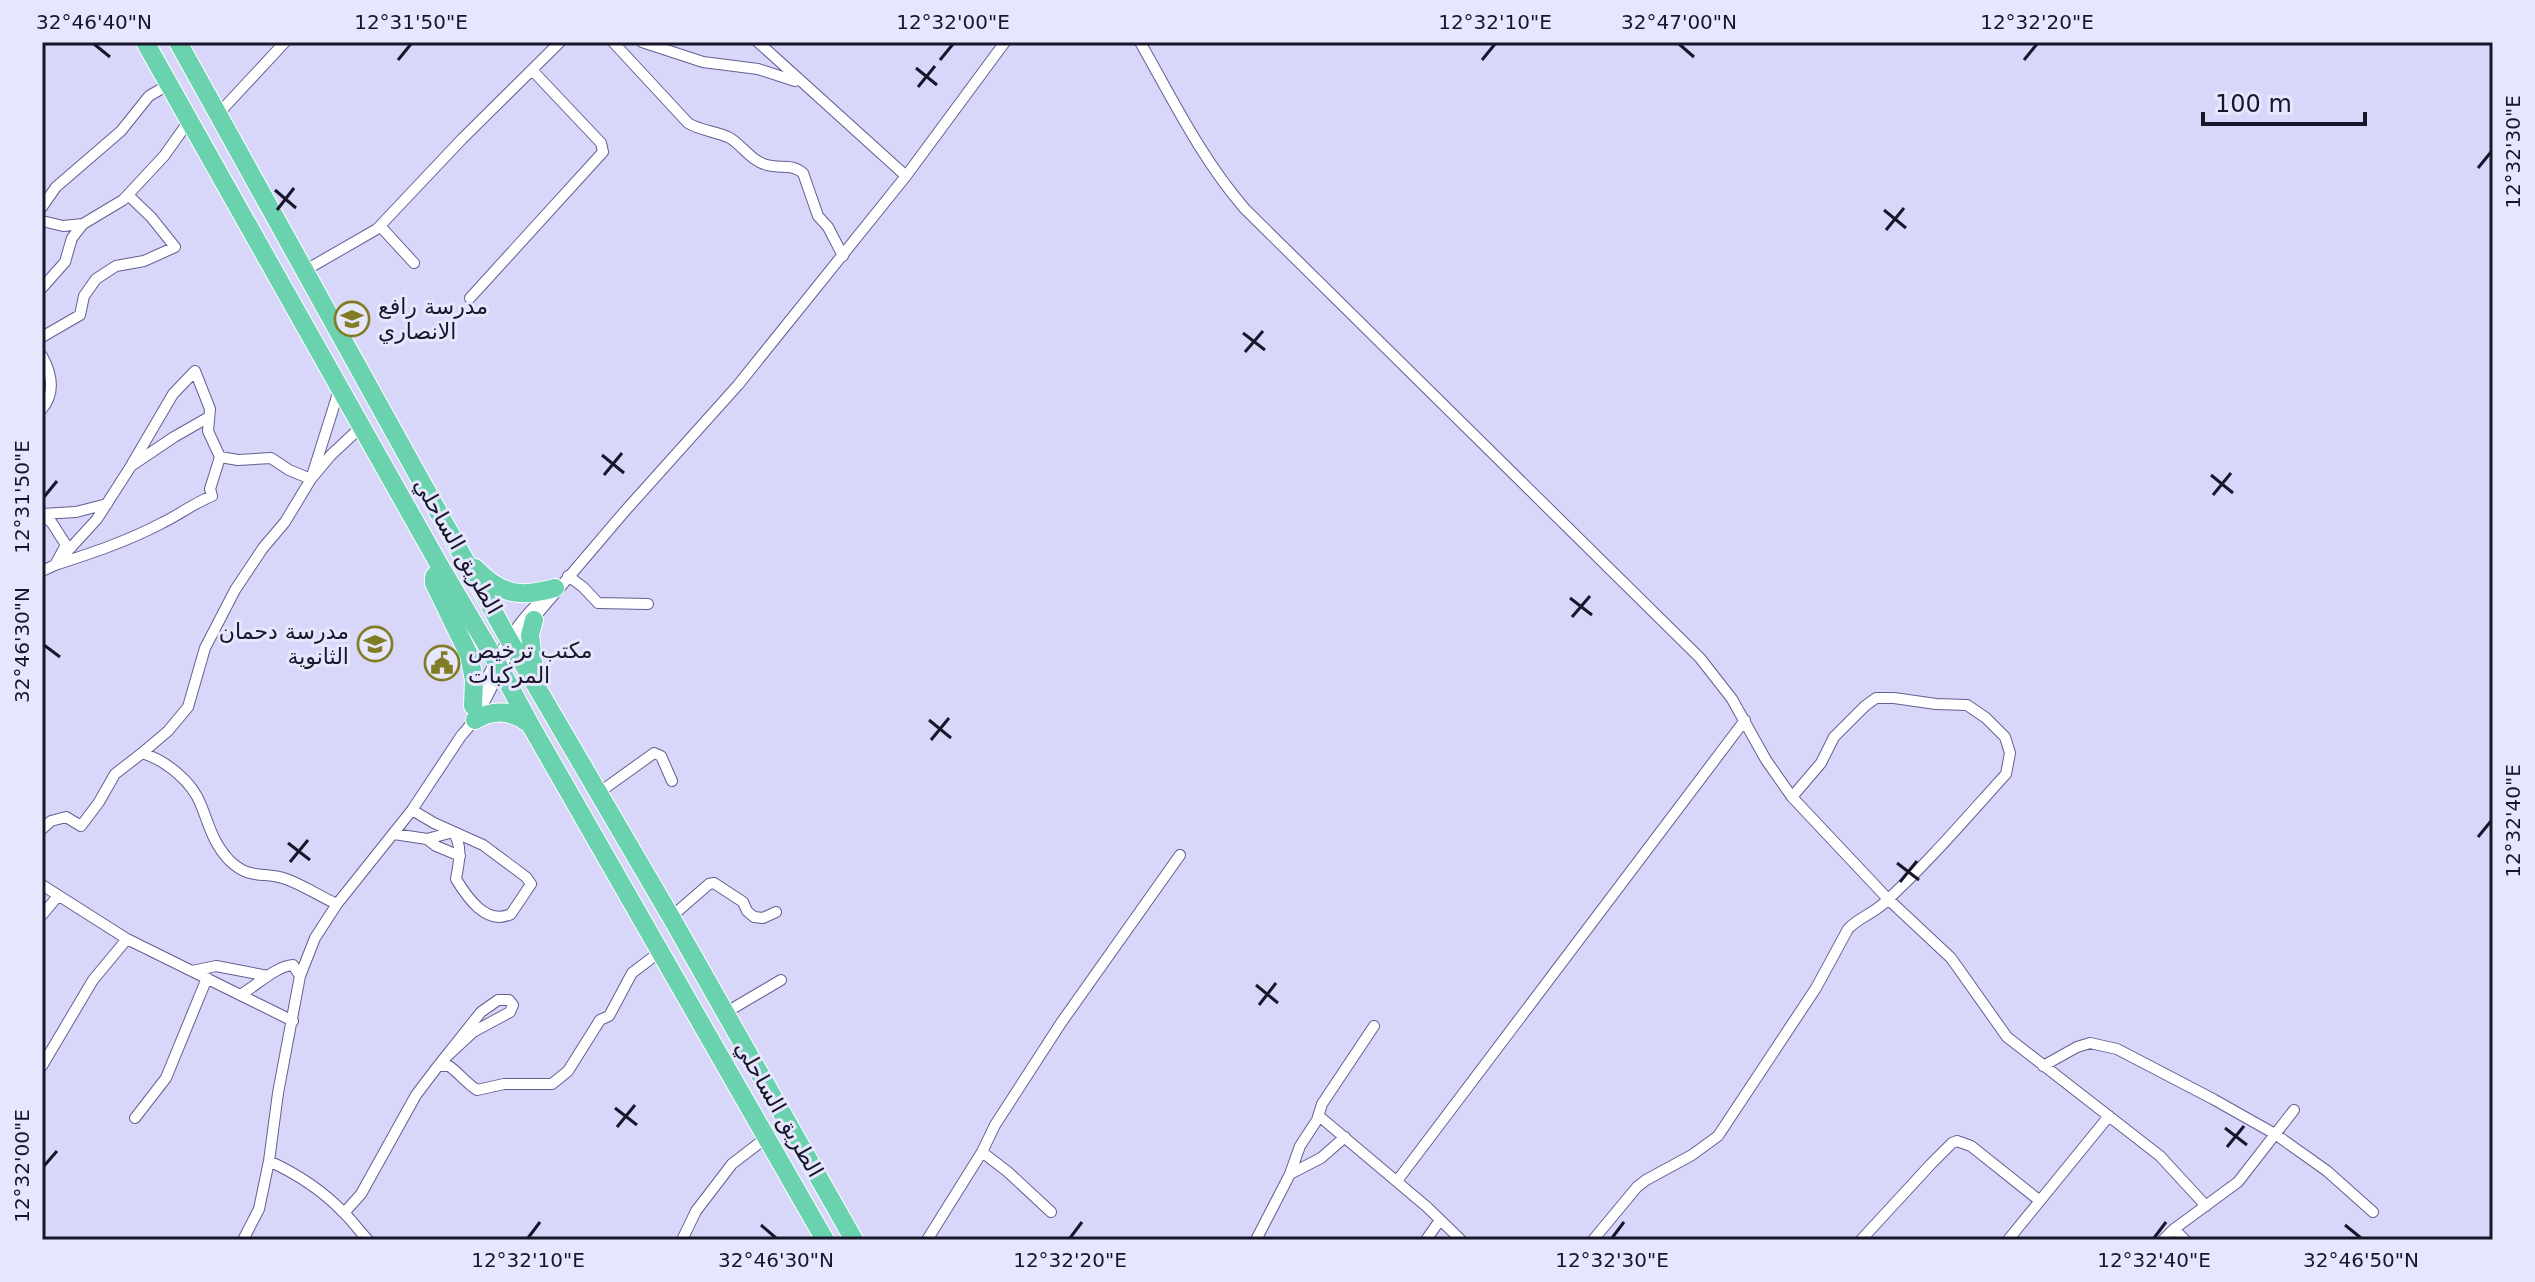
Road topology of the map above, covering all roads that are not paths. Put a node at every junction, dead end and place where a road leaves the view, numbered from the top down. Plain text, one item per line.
1 (145, 42) edge
2 (285, 42) edge
3 (560, 42) edge
4 (613, 42) edge
5 (642, 42) edge
6 (758, 42) edge
7 (1005, 42) edge
8 (1140, 42) edge
9 (185, 46) edge
10 (532, 70) junction
11 (803, 84) junction
12 (168, 85) junction
13 (219, 113) junction
14 (189, 121) junction
15 (906, 176) junction
16 (128, 195) junction
17 (42, 207) edge
18 (42, 221) edge
19 (83, 224) junction
20 (380, 226) junction
21 (843, 256) junction
22 (414, 263) dead end
23 (304, 271) junction
24 (42, 288) edge
25 (470, 298) dead end
26 (42, 337) edge
27 (42, 356) edge
28 (340, 387) junction
29 (42, 409) edge
30 (209, 417) junction
31 (362, 426) junction
32 (220, 457) junction
33 (131, 466) junction
34 (311, 479) junction
35 (107, 504) junction
36 (42, 514) edge
37 (462, 554) junction
38 (55, 565) junction
39 (441, 568) junction
40 (42, 571) edge
41 (562, 582) junction
42 (648, 604) dead end
43 (534, 620) junction
44 (510, 641) junction
45 (498, 666) junction
46 (537, 687) junction
47 (474, 713) junction
48 (1745, 720) junction
49 (531, 726) junction
50 (142, 753) junction
51 (672, 781) dead end
52 (597, 794) junction
53 (1792, 797) junction
54 (412, 810) junction
55 (42, 829) edge
56 (453, 832) junction
57 (394, 834) junction
58 (427, 839) junction
59 (1180, 855) dead end
60 (460, 856) junction
61 (42, 885) edge
62 (58, 896) junction
63 (1888, 899) junction
64 (337, 904) junction
65 (776, 912) dead end
66 (42, 915) edge
67 (671, 917) junction
68 (127, 939) junction
69 (661, 951) junction
70 (192, 971) junction
71 (268, 976) junction
72 (300, 976) junction
73 (207, 978) junction
74 (781, 980) dead end
75 (240, 995) junction
76 (725, 1013) junction
77 (293, 1021) junction
78 (1374, 1026) dead end
79 (441, 1062) junction
80 (42, 1066) edge
81 (2043, 1066) junction
82 (2294, 1110) dead end
83 (1319, 1116) junction
84 (2109, 1116) junction
85 (135, 1118) dead end
86 (2275, 1134) junction
87 (767, 1137) junction
88 (1345, 1137) junction
89 (982, 1152) junction
90 (269, 1161) junction
91 (1290, 1174) junction
92 (1397, 1181) junction
93 (2040, 1201) junction
94 (2206, 1206) junction
95 (1051, 1212) dead end
96 (2373, 1212) dead end
97 (344, 1213) junction
98 (1440, 1220) junction
99 (2174, 1229) junction
100 (243, 1240) edge
101 (368, 1240) edge
102 (682, 1240) edge
103 (825, 1240) edge
104 (854, 1240) edge
105 (927, 1240) edge
106 (1256, 1240) edge
107 (1426, 1240) edge
108 (1461, 1240) edge
109 (1593, 1240) edge
110 (1861, 1240) edge
111 (2008, 1240) edge
112 (2163, 1240) edge
113 (2185, 1240) edge

1 - 12 highway, الطريق الساحلي
2 - 13 street
3 - 10 street
4 - 21 street
5 - 11 street
6 - 11 street
7 - 15 street
8 - 48 street
9 - 13 highway, الطريق الساحلي
10 - 20 street
10 - 25 street
11 - 15 street
12 - 14 highway, الطريق الساحلي
12 - 17 street
13 - 23 highway, الطريق الساحلي
14 - 16 street
14 - 28 highway, الطريق الساحلي
15 - 21 street
16 - 19 street
16 - 26 street
18 - 19 street
19 - 24 street
20 - 22 street
20 - 23 street
21 - 41 street
23 - 37 highway, الطريق الساحلي
27 - 29 street
28 - 31 highway, الطريق الساحلي
28 - 34 street
30 - 32 street
30 - 33 street
30 - 33 street
31 - 34 street
31 - 39 highway, الطريق الساحلي
32 - 34 street
32 - 38 street
33 - 35 street
34 - 50 street
35 - 36 street
35 - 38 street
36 - 38 street
37 - 41 highway
37 - 44 highway, الطريق الساحلي
38 - 40 street
39 - 45 highway, الطريق الساحلي
39 - 47 highway
41 - 42 street
41 - 43 street
41 - 44 street
43 - 44 street
43 - 46 highway
44 - 45 street
44 - 46 highway, الطريق الساحلي
45 - 47 street
45 - 49 highway, الطريق الساحلي
46 - 52 highway, الطريق الساحلي
47 - 49 highway
47 - 54 street
48 - 53 street
48 - 92 street
49 - 69 highway, الطريق الساحلي
50 - 55 street
50 - 64 street
51 - 52 street
52 - 67 highway, الطريق الساحلي
53 - 63 street
53 - 63 street
54 - 56 street
54 - 57 street
56 - 58 street
56 - 60 street
56 - 60 street
57 - 58 street
57 - 64 street
58 - 60 street
59 - 89 street
61 - 62 street
62 - 66 street
62 - 68 street
63 - 81 street
63 - 109 street
64 - 72 street
65 - 67 street
67 - 76 highway, الطريق الساحلي
68 - 70 street
68 - 80 street
69 - 79 street
69 - 87 highway, الطريق الساحلي
70 - 71 street
70 - 73 street
71 - 72 street
71 - 75 street
72 - 77 street
73 - 75 street
73 - 85 street
74 - 76 street
75 - 77 street
76 - 104 highway, الطريق الساحلي
77 - 90 street
78 - 83 street
79 - 79 street
79 - 97 street
81 - 84 street
81 - 86 street
82 - 86 street
83 - 88 street
83 - 91 street
84 - 93 street
84 - 94 street
86 - 94 street
86 - 96 street
87 - 102 street
87 - 103 highway, الطريق الساحلي
88 - 91 street
88 - 92 street
89 - 95 street
89 - 105 street
90 - 97 street
90 - 100 street
91 - 106 street
92 - 98 street
93 - 110 street
93 - 111 street
94 - 99 street
97 - 101 street
98 - 107 street
98 - 108 street
99 - 112 street
99 - 113 street

